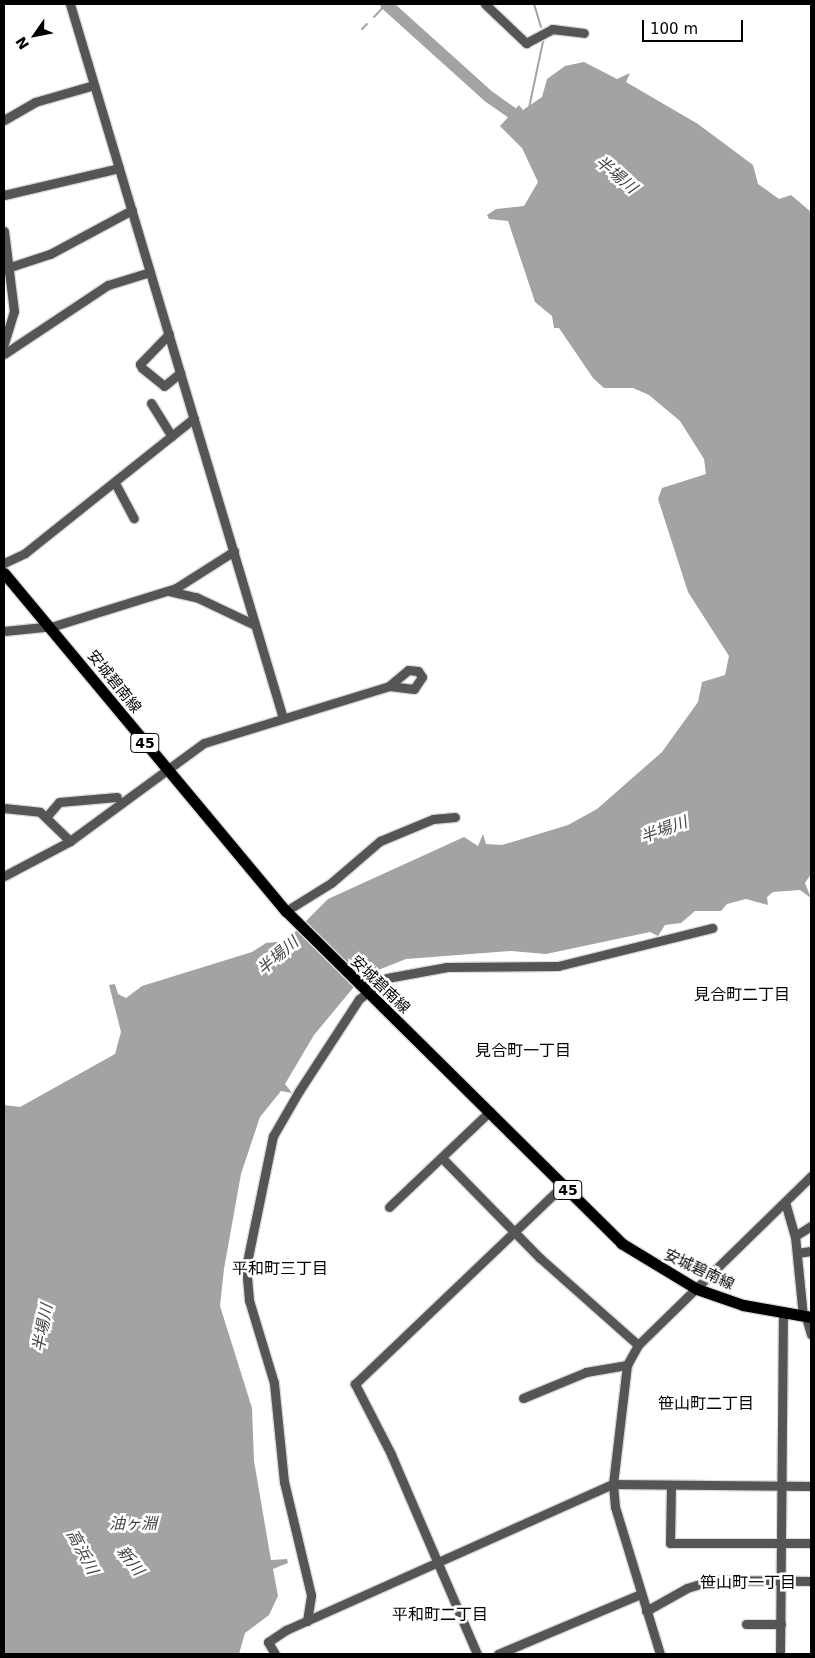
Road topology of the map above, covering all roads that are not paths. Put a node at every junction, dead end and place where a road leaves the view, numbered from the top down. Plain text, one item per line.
1 (70, 4) edge
2 (485, 4) edge
3 (584, 33) dead end
4 (94, 85) junction
5 (4, 120) edge
6 (120, 168) junction
7 (4, 195) edge
8 (132, 210) junction
9 (4, 231) edge
10 (6, 269) edge
11 (150, 272) junction
12 (169, 334) junction
13 (4, 344) edge
14 (4, 354) edge
15 (180, 373) junction
16 (151, 403) dead end
17 (194, 418) junction
18 (172, 436) junction
19 (115, 483) junction
20 (134, 518) dead end
21 (234, 551) junction
22 (4, 563) edge
23 (4, 573) edge
24 (167, 591) junction
25 (255, 625) junction
26 (49, 627) junction
27 (4, 631) edge
28 (389, 686) dead end
29 (282, 718) junction
30 (166, 769) junction
31 (117, 797) dead end
32 (4, 808) edge
33 (47, 816) junction
34 (455, 817) dead end
35 (70, 841) junction
36 (4, 876) edge
37 (286, 912) junction
38 (712, 928) dead end
39 (364, 991) junction
40 (490, 1112) junction
41 (442, 1158) junction
42 (811, 1176) edge
43 (563, 1184) junction
44 (785, 1202) junction
45 (389, 1207) dead end
46 (811, 1226) edge
47 (515, 1231) junction
48 (794, 1236) junction
49 (811, 1251) edge
50 (797, 1253) junction
51 (697, 1288) junction
52 (783, 1314) junction
53 (807, 1317) edge
54 (811, 1334) edge
55 (638, 1345) junction
56 (627, 1365) junction
57 (523, 1398) dead end
58 (613, 1484) junction
59 (671, 1485) junction
60 (782, 1486) junction
61 (811, 1486) edge
62 (781, 1542) junction
63 (811, 1542) edge
64 (436, 1560) junction
65 (811, 1581) edge
66 (781, 1582) junction
67 (641, 1594) junction
68 (646, 1611) junction
69 (307, 1621) junction
70 (746, 1624) dead end
71 (781, 1624) junction
72 (275, 1654) edge
73 (477, 1654) edge
74 (498, 1654) edge
75 (660, 1654) edge
76 (780, 1654) edge

1 - 4 street
2 - 3 street
4 - 5 street
4 - 6 street
6 - 7 street
6 - 8 street
8 - 10 street
8 - 11 street
9 - 10 street
10 - 13 street
11 - 12 street
11 - 14 street
12 - 15 street
12 - 15 street
15 - 17 street
16 - 18 street
17 - 18 street
17 - 21 street
18 - 19 street
19 - 20 street
19 - 22 street
21 - 24 street
21 - 25 street
23 - 26 main road, 安城碧南線 / 45
24 - 25 street
24 - 26 street
25 - 29 street
26 - 27 street
26 - 30 main road, 安城碧南線 / 45
28 - 29 street
29 - 30 street
30 - 35 street
30 - 37 main road, 安城碧南線 / 45
31 - 33 street
32 - 33 street
33 - 35 street
34 - 37 street
35 - 36 street
37 - 39 main road, 安城碧南線 / 45
38 - 39 street
39 - 40 main road, 安城碧南線 / 45
39 - 69 street
40 - 41 street
40 - 43 main road, 安城碧南線 / 45
41 - 45 street
41 - 47 street
42 - 44 street
43 - 47 street
43 - 51 main road, 安城碧南線 / 45
44 - 48 street
44 - 51 street
46 - 48 street
47 - 55 street
47 - 64 street
48 - 50 street
49 - 50 street
50 - 53 street
51 - 52 main road, 安城碧南線 / 45
51 - 55 street
52 - 53 main road, 安城碧南線 / 45
52 - 60 street
53 - 54 street
55 - 56 street
56 - 57 street
56 - 58 street
58 - 59 street
58 - 64 street
58 - 67 street
59 - 60 street
59 - 62 street
60 - 61 street
60 - 62 street
62 - 63 street
62 - 66 street
64 - 69 street
64 - 73 street
65 - 66 street
66 - 68 street
66 - 71 street
67 - 68 street
67 - 74 street
68 - 75 street
69 - 72 street
70 - 71 street
71 - 76 street

